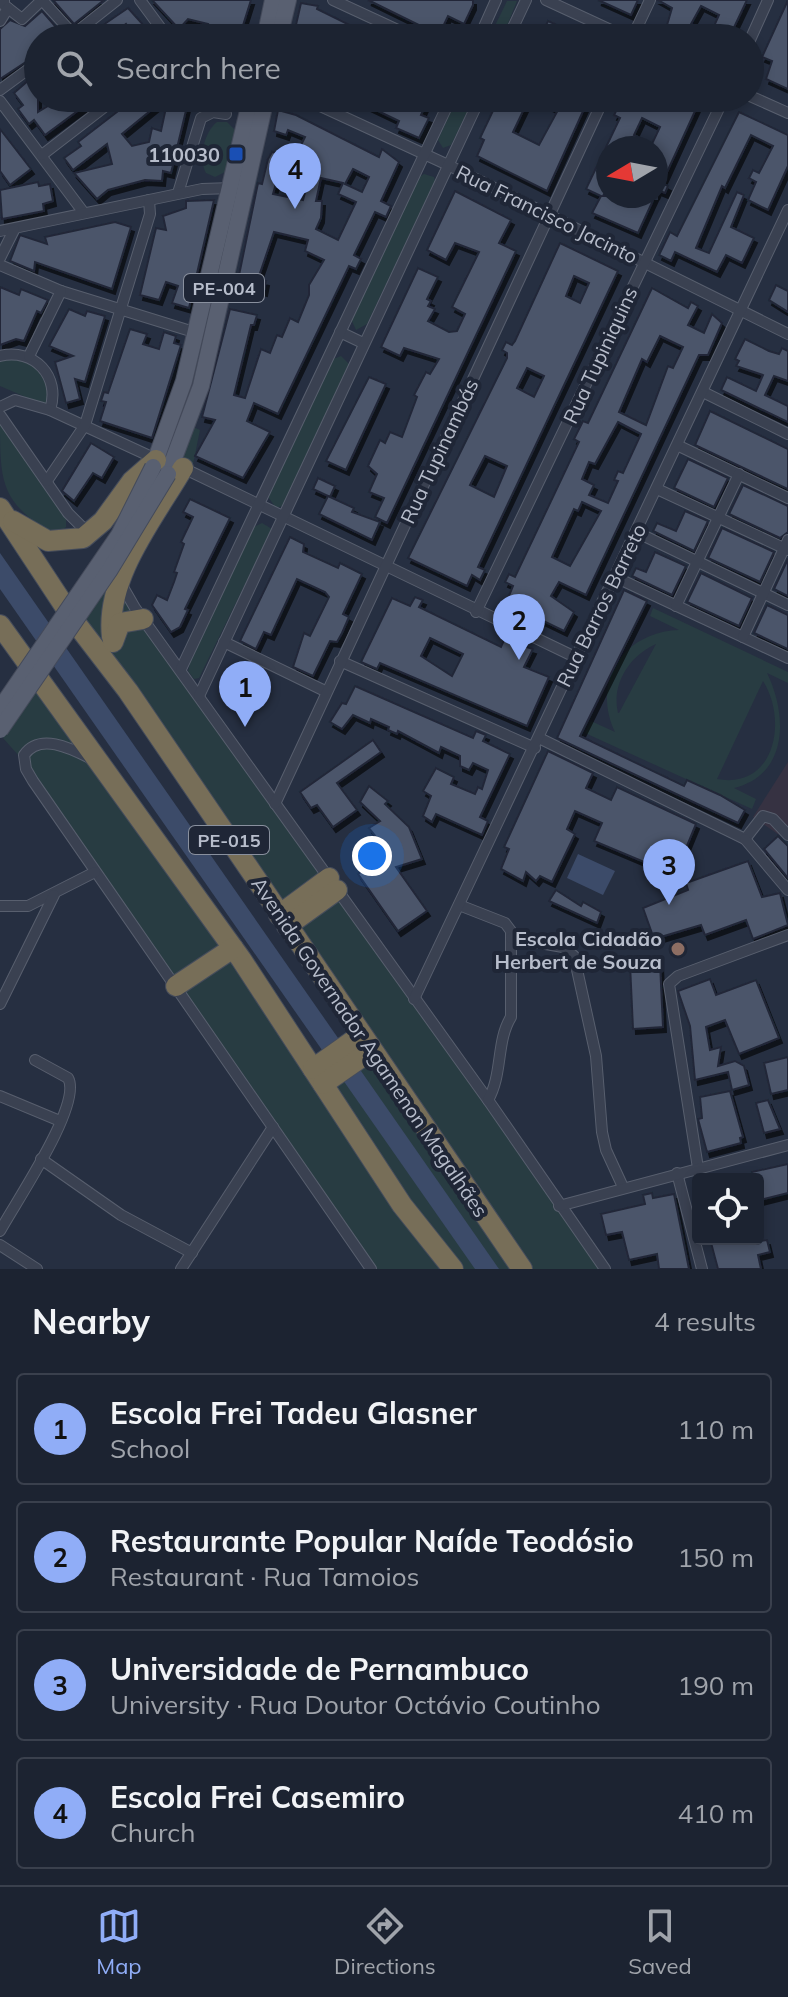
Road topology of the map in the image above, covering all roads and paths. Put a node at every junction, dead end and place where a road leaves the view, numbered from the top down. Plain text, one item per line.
1 (42, 0) edge
2 (117, 0) edge
3 (140, 0) edge
4 (273, 0) edge
5 (288, 0) edge
6 (333, 0) edge
7 (496, 0) edge
8 (526, 0) edge
9 (546, 0) edge
10 (650, 0) edge
11 (768, 0) edge
12 (6, 4) edge
13 (0, 21) edge
14 (62, 24) edge
15 (87, 24) edge
16 (158, 24) edge
17 (268, 24) edge
18 (282, 24) edge
19 (385, 24) edge
20 (485, 24) edge
21 (515, 24) edge
22 (599, 24) edge
23 (637, 24) edge
24 (757, 24) edge
25 (24, 72) edge
26 (0, 90) edge
27 (0, 101) edge
28 (764, 102) edge
29 (98, 112) edge
30 (249, 112) edge
31 (262, 112) edge
32 (334, 112) edge
33 (444, 112) edge
34 (473, 112) edge
35 (597, 112) edge
36 (717, 112) edge
37 (788, 113) edge
38 (226, 114) dead end
39 (425, 154) junction
40 (42, 155) junction
41 (448, 165) junction
42 (239, 190) junction
43 (178, 193) junction
44 (149, 200) junction
45 (788, 210) edge
46 (84, 213) junction
47 (549, 216) junction
48 (14, 230) junction
49 (0, 231) edge
50 (0, 258) edge
51 (644, 261) junction
52 (0, 265) edge
53 (61, 291) junction
54 (121, 309) junction
55 (739, 310) junction
56 (340, 332) junction
57 (197, 333) junction
58 (788, 334) edge
59 (363, 343) junction
60 (0, 356) edge
61 (29, 356) junction
62 (703, 392) junction
63 (0, 407) edge
64 (50, 410) junction
65 (0, 415) edge
66 (85, 425) junction
67 (788, 434) edge
68 (679, 446) junction
69 (167, 467) junction
70 (739, 474) junction
71 (47, 481) junction
72 (657, 489) junction
73 (788, 498) edge
74 (257, 503) junction
75 (2, 511) edge
76 (68, 513) junction
77 (281, 515) junction
78 (718, 517) junction
79 (636, 532) junction
80 (89, 534) junction
81 (58, 542) junction
82 (787, 546) edge
83 (696, 562) junction
84 (385, 566) junction
85 (615, 577) junction
86 (119, 580) junction
87 (764, 595) junction
88 (788, 605) edge
89 (676, 606) junction
90 (476, 612) junction
91 (143, 619) junction
92 (0, 625) edge
93 (112, 637) junction
94 (743, 637) junction
95 (224, 642) junction
96 (575, 657) junction
97 (788, 658) edge
98 (340, 661) junction
99 (181, 669) junction
100 (128, 691) junction
101 (325, 691) junction
102 (199, 696) junction
103 (0, 709) edge
104 (0, 730) edge
105 (537, 743) junction
106 (102, 765) junction
107 (275, 804) junction
108 (788, 835) edge
109 (741, 836) junction
110 (95, 872) junction
111 (333, 884) junction
112 (788, 890) edge
113 (54, 895) junction
114 (459, 905) junction
115 (0, 906) edge
116 (283, 920) junction
117 (788, 935) edge
118 (511, 938) junction
119 (237, 954) junction
120 (180, 991) junction
121 (414, 999) junction
122 (0, 1004) edge
123 (362, 1046) junction
124 (35, 1060) dead end
125 (321, 1074) junction
126 (0, 1096) edge
127 (488, 1100) junction
128 (60, 1121) junction
129 (273, 1127) junction
130 (788, 1145) edge
131 (41, 1159) junction
132 (454, 1166) junction
133 (698, 1168) junction
134 (677, 1173) junction
135 (623, 1187) junction
136 (559, 1206) junction
137 (0, 1231) edge
138 (0, 1245) edge
139 (192, 1253) junction
140 (448, 1268) edge
141 (37, 1269) edge
142 (181, 1269) edge
143 (371, 1269) edge
144 (522, 1269) edge
145 (536, 1269) edge
146 (605, 1269) edge
147 (702, 1269) edge

1 - 12 street
1 - 14 street
2 - 15 street
3 - 16 street
4 - 17 main road
5 - 18 main road
6 - 19 street
7 - 20 street
8 - 21 street
9 - 22 street
10 - 23 street
11 - 24 street
12 - 13 street
25 - 26 street
27 - 40 street
28 - 37 street
29 - 40 street
30 - 42 main road, PE-004
31 - 42 main road, PE-004
32 - 39 street, Rua Francisco Jacinto
33 - 39 street
34 - 41 street
35 - 47 street, Rua Tupinambás
36 - 51 street, Rua Tupiniquins
38 - 43 street
39 - 41 street, Rua Francisco Jacinto
39 - 56 street
40 - 46 street
41 - 47 street, Rua Francisco Jacinto
41 - 59 street
42 - 43 street
42 - 57 main road, PE-004
42 - 69 main road, PE-004
43 - 44 street
44 - 46 street
44 - 54 street
45 - 55 street, Rua Barros Barreto
46 - 48 street
47 - 51 street, Rua Francisco Jacinto
47 - 84 street, Rua Tupinambás
48 - 49 street
48 - 50 street
51 - 55 street, Rua Francisco Jacinto
51 - 90 street, Rua Tupiniquins
52 - 53 street
53 - 54 street
53 - 61 street
54 - 57 street
54 - 66 street
55 - 58 street, Rua Francisco Jacinto
55 - 62 street, Rua Barros Barreto
56 - 59 street
56 - 74 street
57 - 69 main road, PE-004
59 - 77 street
60 - 61 street
61 - 64 street
62 - 67 street
62 - 68 street, Rua Barros Barreto
63 - 64 street
64 - 66 street
65 - 71 street
66 - 69 street
66 - 71 street
68 - 70 street
68 - 72 street, Rua Barros Barreto
69 - 74 street
69 - 80 highway
69 - 86 highway
69 - 103 main road, PE-004, bridge
69 - 104 main road, PE-004, bridge
70 - 73 street
70 - 78 street
71 - 76 street
72 - 78 street
72 - 79 street, Rua Barros Barreto
74 - 77 street
74 - 99 street
75 - 81 highway
75 - 100 highway, Avenida Governador Agamenon Magalhães / PE-015
76 - 80 street
76 - 81 street
77 - 84 street
77 - 95 street
78 - 82 street
78 - 83 street
79 - 83 street
79 - 85 street, Rua Barros Barreto
80 - 81 highway
82 - 87 street
83 - 87 street
83 - 89 street
84 - 90 street
84 - 98 street, Rua Tupinambás
85 - 89 street
85 - 96 street, Rua Barros Barreto
86 - 91 street
86 - 93 highway
87 - 88 street
87 - 94 street
89 - 94 street
90 - 96 street
91 - 93 highway
91 - 99 street
92 - 106 highway, PE-015
93 - 100 highway
94 - 97 street
95 - 101 street
95 - 102 street
96 - 105 street, Rua Barros Barreto
98 - 101 street, Rua Tupinambás
98 - 105 street
99 - 102 street
100 - 116 highway, Avenida Governador Agamenon Magalhães / PE-015
101 - 107 street, Rua Tupinambás
102 - 107 street
105 - 109 street
105 - 114 street, Rua Barros Barreto
106 - 110 street
106 - 119 highway, PE-015
107 - 111 street
108 - 109 street
109 - 112 street
110 - 113 street
110 - 120 street
111 - 116 highway
111 - 121 street
113 - 115 street
113 - 122 street
114 - 118 street
114 - 121 street, Rua Barros Barreto
116 - 123 highway, Avenida Governador Agamenon Magalhães / PE-015
117 - 133 street
118 - 127 street
118 - 135 street
119 - 120 highway
119 - 125 highway, PE-015
120 - 129 street
121 - 127 street
123 - 125 highway
123 - 132 highway, Avenida Governador Agamenon Magalhães / PE-015
124 - 128 street
125 - 140 highway, PE-015
126 - 128 street
127 - 136 street
128 - 131 street
129 - 139 street
129 - 143 street
130 - 133 street
131 - 137 street
131 - 139 street
132 - 144 highway, Avenida Governador Agamenon Magalhães / PE-015
132 - 145 highway
133 - 134 street
134 - 135 street
134 - 147 street
135 - 136 street
136 - 146 street
138 - 141 street
139 - 142 street

